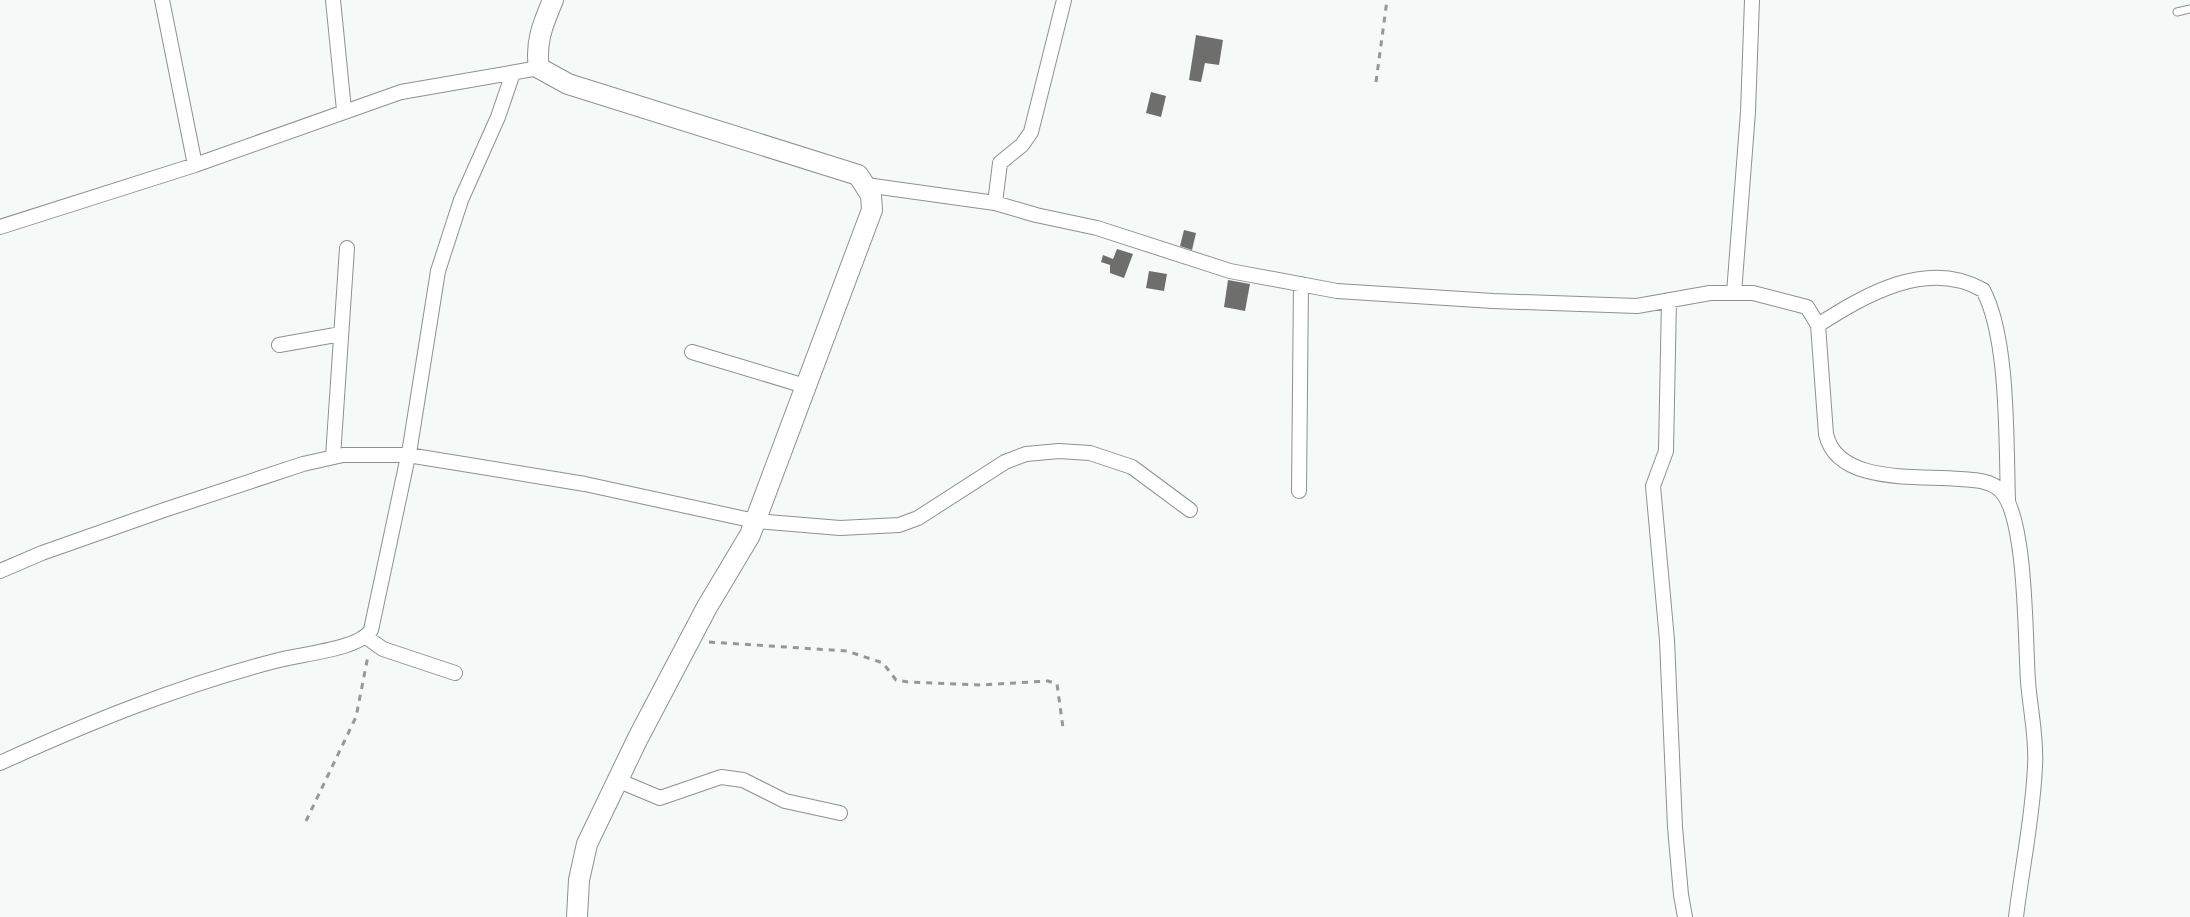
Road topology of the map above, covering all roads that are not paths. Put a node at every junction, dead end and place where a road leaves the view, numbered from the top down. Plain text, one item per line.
1 (162, 0) edge
2 (333, 0) edge
3 (553, 0) edge
4 (1064, 0) edge
5 (1752, 0) edge
6 (2190, 9) edge
7 (2177, 12) dead end
8 (539, 68) junction
9 (513, 73) junction
10 (344, 110) junction
11 (195, 165) junction
12 (866, 185) junction
13 (995, 203) junction
14 (0, 227) edge
15 (347, 248) dead end
16 (1301, 284) junction
17 (1734, 293) junction
18 (1669, 300) junction
19 (1818, 325) junction
20 (341, 334) junction
21 (279, 345) dead end
22 (692, 352) dead end
23 (805, 386) junction
24 (408, 455) junction
25 (333, 457) junction
26 (1299, 491) dead end
27 (2008, 500) junction
28 (1190, 510) dead end
29 (755, 521) junction
30 (0, 571) edge
31 (369, 639) junction
32 (455, 673) dead end
33 (0, 763) edge
34 (617, 780) junction
35 (840, 813) dead end
36 (577, 917) edge
37 (1685, 917) edge
38 (2016, 917) edge

1 - 11 street
2 - 10 street
3 - 8 main road
4 - 13 street
5 - 17 street
6 - 7 lane
8 - 9 street
8 - 12 main road
9 - 10 street
9 - 24 street
10 - 11 street
11 - 14 street
12 - 13 street
12 - 23 main road
13 - 16 street
15 - 20 street
16 - 18 street
16 - 26 street
17 - 18 street
17 - 19 street
18 - 37 street
19 - 27 street
19 - 27 street
20 - 21 street
20 - 25 street
22 - 23 street
23 - 29 main road
24 - 25 street
24 - 29 street
24 - 31 street
25 - 30 street
27 - 38 street
28 - 29 street
29 - 34 main road
31 - 32 street
31 - 33 street
34 - 35 street
34 - 36 main road

